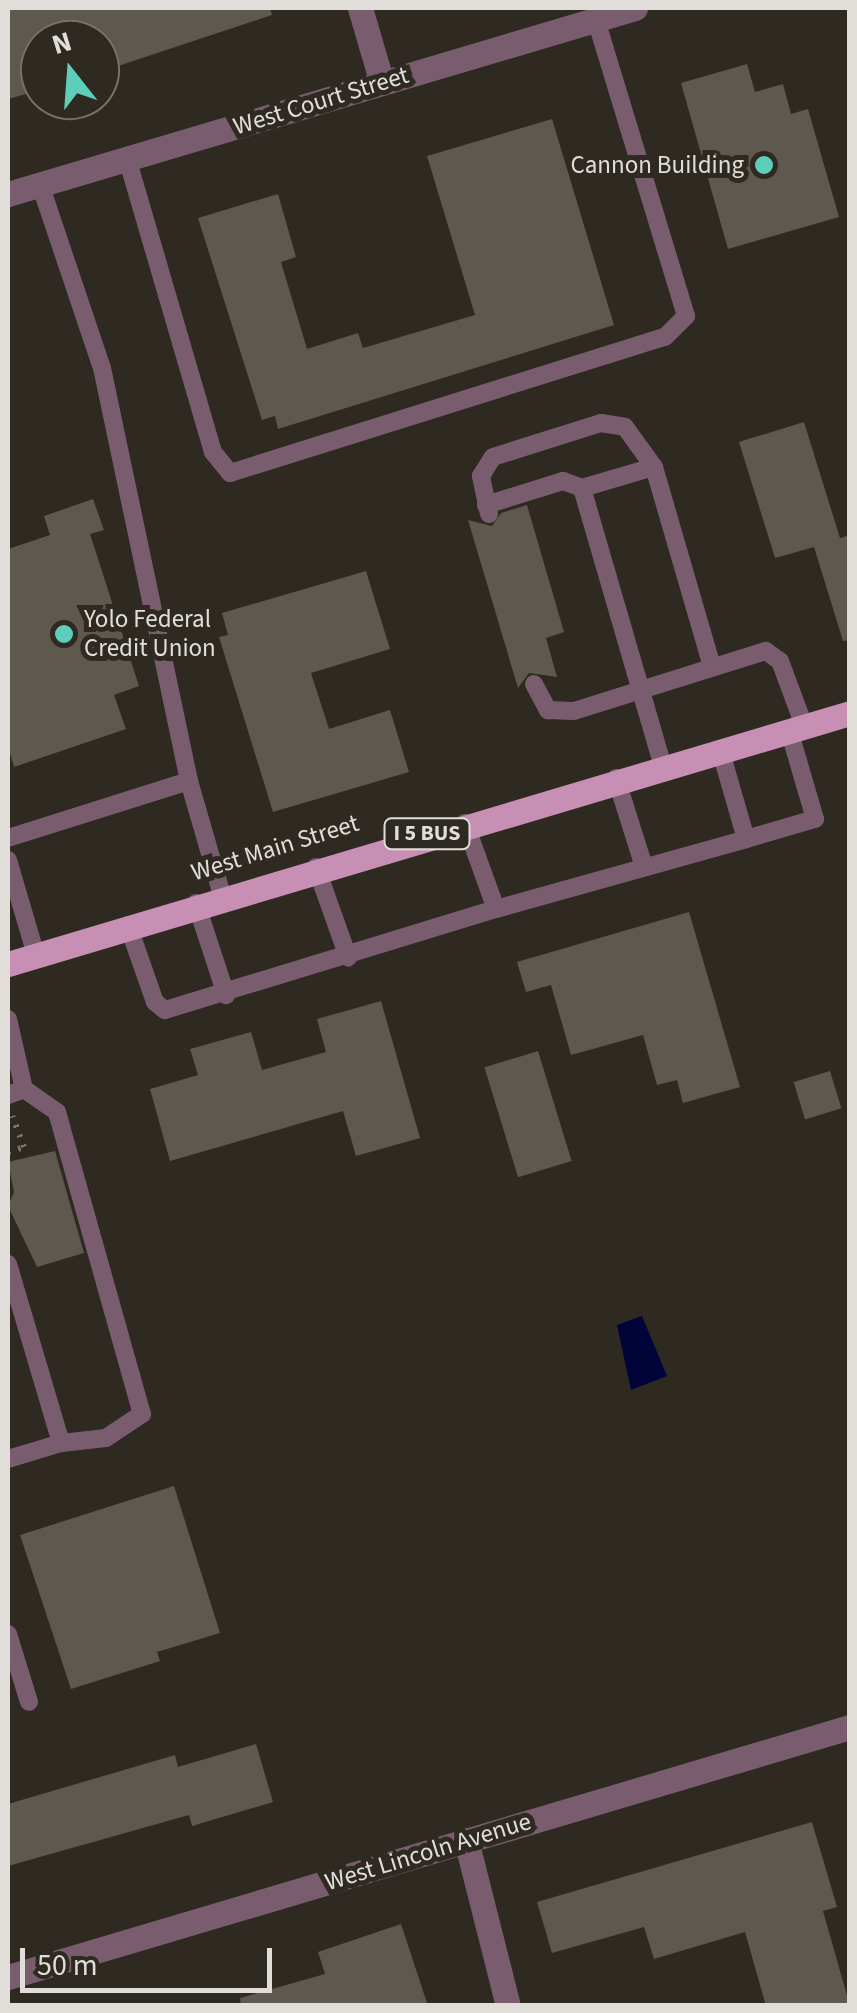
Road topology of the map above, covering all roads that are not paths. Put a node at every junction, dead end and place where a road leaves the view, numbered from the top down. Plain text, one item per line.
1 (360, 8) edge
2 (635, 8) edge
3 (596, 19) junction
4 (382, 83) junction
5 (127, 158) junction
6 (40, 184) junction
7 (8, 194) edge
8 (654, 467) junction
9 (582, 488) junction
10 (712, 667) junction
11 (534, 684) dead end
12 (640, 689) junction
13 (850, 713) edge
14 (796, 728) junction
15 (720, 749) junction
16 (662, 764) junction
17 (616, 778) junction
18 (188, 780) junction
19 (465, 823) junction
20 (8, 838) edge
21 (746, 839) junction
22 (8, 860) edge
23 (316, 867) junction
24 (644, 868) junction
25 (222, 895) junction
26 (196, 903) junction
27 (496, 909) junction
28 (128, 925) junction
29 (36, 954) junction
30 (348, 958) junction
31 (8, 964) edge
32 (226, 995) junction
33 (8, 1019) edge
34 (16, 1092) edge
35 (8, 1264) edge
36 (62, 1444) junction
37 (8, 1459) edge
38 (8, 1634) edge
39 (29, 1702) dead end
40 (850, 1727) edge
41 (466, 1840) junction
42 (8, 1976) edge
43 (508, 2006) edge

1 - 4 street
2 - 3 street, West Court Street
3 - 4 street, West Court Street
3 - 5 lane
4 - 5 street, West Court Street
5 - 6 street, West Court Street
6 - 7 street, West Court Street
6 - 18 lane
8 - 9 lane
8 - 9 lane
8 - 10 lane
9 - 12 lane
10 - 12 lane
10 - 14 lane
11 - 12 lane
12 - 16 lane
13 - 14 main road, West Main Street / I 5 BUS
14 - 15 main road, West Main Street / I 5 BUS
14 - 21 lane
15 - 16 main road, West Main Street / I 5 BUS
15 - 21 lane
16 - 17 main road, West Main Street / I 5 BUS
17 - 19 main road, West Main Street / I 5 BUS
17 - 24 lane
18 - 20 lane
18 - 25 lane
19 - 23 main road, West Main Street / I 5 BUS
19 - 27 lane
21 - 24 lane
22 - 29 lane
23 - 25 main road, West Main Street / I 5 BUS
23 - 30 lane
24 - 27 lane
25 - 26 main road, West Main Street / I 5 BUS
26 - 28 main road, West Main Street / I 5 BUS
26 - 32 lane
27 - 30 lane
28 - 29 main road, West Main Street / I 5 BUS
28 - 32 lane
29 - 31 main road, West Main Street / I 5 BUS
30 - 32 lane
33 - 34 lane
34 - 36 lane
35 - 36 lane
36 - 37 lane
38 - 39 lane
40 - 41 street, West Lincoln Avenue
41 - 42 street, West Lincoln Avenue
41 - 43 street

